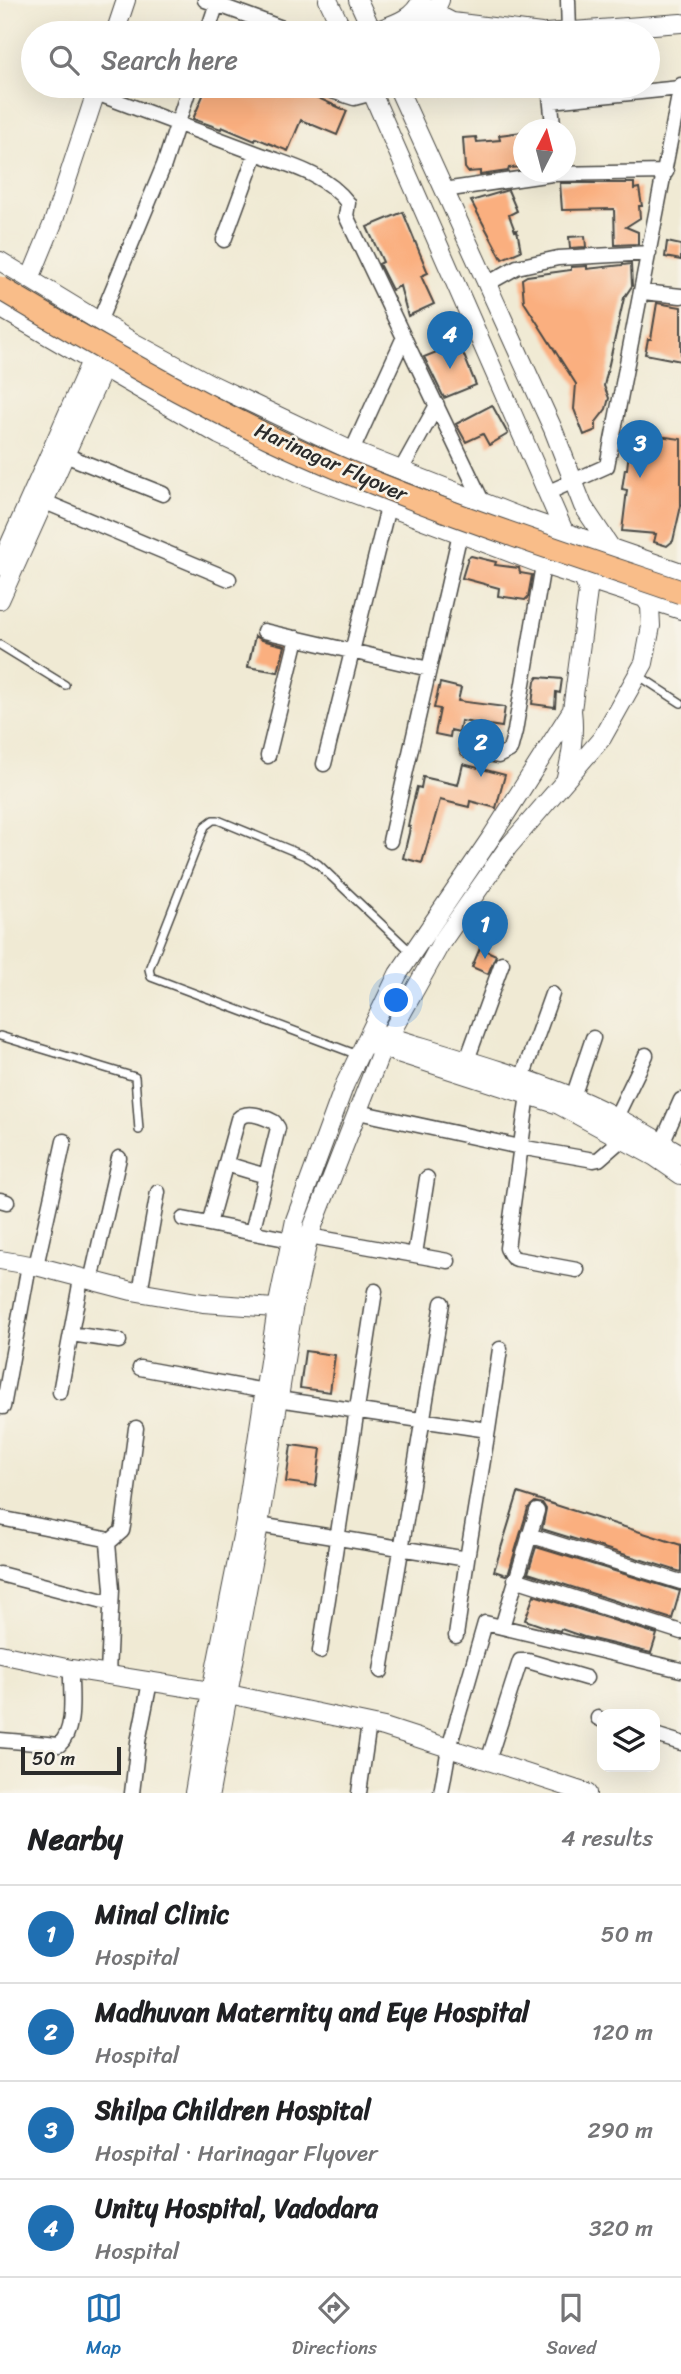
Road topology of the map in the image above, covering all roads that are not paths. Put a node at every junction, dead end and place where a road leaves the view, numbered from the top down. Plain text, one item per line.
1 (126, 0) edge
2 (328, 0) edge
3 (358, 0) edge
4 (568, 0) edge
5 (213, 1) edge
6 (428, 5) edge
7 (119, 21) edge
8 (209, 21) edge
9 (265, 21) edge
10 (338, 21) edge
11 (367, 21) edge
12 (401, 21) edge
13 (451, 21) edge
14 (569, 21) edge
15 (681, 23) edge
16 (660, 25) edge
17 (681, 86) edge
18 (660, 88) edge
19 (94, 98) edge
20 (115, 98) edge
21 (186, 98) edge
22 (375, 98) edge
23 (402, 98) edge
24 (551, 98) edge
25 (577, 98) edge
26 (551, 101) junction
27 (552, 119) edge
28 (177, 125) junction
29 (256, 153) junction
30 (666, 172) junction
31 (444, 190) junction
32 (224, 240) dead end
33 (649, 253) junction
34 (0, 261) edge
35 (30, 279) junction
36 (487, 284) junction
37 (0, 288) edge
38 (643, 292) junction
39 (681, 296) edge
40 (0, 308) edge
41 (109, 328) junction
42 (404, 337) junction
43 (97, 364) junction
44 (437, 405) junction
45 (352, 452) junction
46 (65, 455) junction
47 (401, 470) junction
48 (574, 482) junction
49 (549, 492) junction
50 (163, 494) dead end
51 (482, 501) junction
52 (45, 502) junction
53 (388, 507) junction
54 (565, 532) junction
55 (460, 533) junction
56 (612, 548) junction
57 (543, 565) junction
58 (0, 566) edge
59 (681, 572) edge
60 (582, 577) junction
61 (229, 579) dead end
62 (681, 592) edge
63 (645, 597) junction
64 (0, 600) edge
65 (681, 610) edge
66 (264, 631) dead end
67 (297, 638) junction
68 (0, 645) edge
69 (351, 650) junction
70 (429, 668) junction
71 (638, 674) junction
72 (65, 685) dead end
73 (681, 704) edge
74 (572, 710) junction
75 (467, 750) dead end
76 (268, 756) dead end
77 (324, 764) dead end
78 (565, 780) junction
79 (489, 839) junction
80 (390, 841) dead end
81 (506, 850) junction
82 (412, 953) junction
83 (502, 963) dead end
84 (552, 994) dead end
85 (0, 1037) edge
86 (593, 1038) dead end
87 (365, 1043) junction
88 (386, 1043) junction
89 (646, 1055) dead end
90 (467, 1060) junction
91 (525, 1086) junction
92 (573, 1097) junction
93 (681, 1100) edge
94 (358, 1112) junction
95 (616, 1117) junction
96 (139, 1130) dead end
97 (622, 1139) junction
98 (64, 1141) dead end
99 (662, 1143) junction
100 (520, 1147) junction
101 (681, 1154) edge
102 (120, 1158) dead end
103 (226, 1164) junction
104 (681, 1175) edge
105 (266, 1176) junction
106 (426, 1178) dead end
107 (158, 1192) dead end
108 (183, 1219) dead end
109 (209, 1224) junction
110 (251, 1232) junction
111 (309, 1236) junction
112 (291, 1240) junction
113 (415, 1254) junction
114 (0, 1260) edge
115 (448, 1261) dead end
116 (32, 1266) junction
117 (578, 1270) dead end
118 (86, 1280) junction
119 (375, 1291) dead end
120 (141, 1292) junction
121 (442, 1303) dead end
122 (285, 1309) junction
123 (71, 1334) junction
124 (119, 1341) dead end
125 (500, 1349) dead end
126 (140, 1368) dead end
127 (60, 1392) dead end
128 (271, 1395) junction
129 (3, 1407) dead end
130 (357, 1410) junction
131 (423, 1420) junction
132 (136, 1428) dead end
133 (488, 1430) junction
134 (537, 1511) dead end
135 (0, 1518) edge
136 (259, 1525) junction
137 (530, 1535) junction
138 (337, 1538) junction
139 (108, 1543) junction
140 (401, 1548) junction
141 (467, 1559) junction
142 (0, 1574) edge
143 (515, 1579) junction
144 (681, 1582) edge
145 (111, 1603) junction
146 (502, 1627) junction
147 (681, 1632) edge
148 (456, 1636) dead end
149 (320, 1651) dead end
150 (0, 1654) edge
151 (71, 1669) junction
152 (681, 1670) edge
153 (381, 1671) dead end
154 (108, 1673) junction
155 (586, 1678) dead end
156 (150, 1682) junction
157 (211, 1691) junction
158 (229, 1694) junction
159 (369, 1724) junction
160 (660, 1737) edge
161 (0, 1740) edge
162 (681, 1743) edge
163 (449, 1748) junction
164 (488, 1761) junction
165 (580, 1792) edge
166 (132, 1793) edge
167 (194, 1793) edge
168 (210, 1793) edge
169 (359, 1793) edge
170 (441, 1793) edge

1 - 7 street
2 - 10 street
3 - 11 street
4 - 14 street
5 - 8 street
5 - 9 street
6 - 12 street
6 - 13 street
15 - 16 street
17 - 18 street
17 - 30 street
19 - 35 street
20 - 28 street
21 - 28 street
22 - 49 street
23 - 31 street
24 - 26 street
25 - 26 street
26 - 27 street
28 - 29 street
28 - 41 street
29 - 32 street
29 - 42 street
30 - 31 street
30 - 33 street
31 - 36 street
33 - 36 street
33 - 38 street
34 - 35 street
35 - 41 street
36 - 48 street
37 - 62 main road, Harinagar Flyover, bridge
38 - 39 street
38 - 48 street
40 - 43 street
41 - 43 street
41 - 45 street
42 - 44 street
42 - 45 street
43 - 46 street
43 - 53 street
43 - 58 street
44 - 47 street
44 - 51 street
45 - 47 street
46 - 50 street
46 - 52 street
47 - 51 street
48 - 49 street
48 - 56 street
49 - 54 street
51 - 54 street
52 - 61 street
52 - 64 street
53 - 55 street
53 - 69 street
54 - 56 street
54 - 60 street
55 - 57 street
55 - 70 street
56 - 59 street
56 - 63 street
57 - 60 street
57 - 75 street
60 - 63 street
60 - 74 street
63 - 65 street
63 - 71 street
66 - 67 street
67 - 69 street
67 - 76 street
68 - 72 lane
69 - 70 street
69 - 77 street
70 - 80 street
71 - 73 lane
71 - 78 street
74 - 78 street
74 - 79 street
78 - 81 street
79 - 81 street
79 - 82 street
81 - 88 street
82 - 87 street
82 - 87 lane
83 - 90 street
84 - 91 street
85 - 96 lane
86 - 92 street
87 - 88 street
87 - 112 street
88 - 90 street
88 - 91 street
88 - 94 street
89 - 95 street
90 - 91 street
91 - 92 street
91 - 97 street
91 - 100 street
92 - 95 street
93 - 99 street
94 - 100 street
94 - 111 street
95 - 99 street
97 - 100 street
97 - 104 street
98 - 116 street
99 - 101 street
100 - 117 street
102 - 118 street
103 - 105 street
103 - 105 street
103 - 109 street
105 - 110 street
106 - 113 street
107 - 120 street
108 - 109 street
109 - 110 street
110 - 112 street
111 - 113 street
111 - 122 street
112 - 122 street
113 - 115 street
114 - 116 street
116 - 118 street
116 - 129 street
118 - 120 street
118 - 123 street
119 - 130 street
120 - 122 street
121 - 131 street
122 - 128 street
123 - 124 street
123 - 127 street
125 - 133 street
126 - 128 street
128 - 130 street
128 - 136 street
128 - 157 street
130 - 131 street
130 - 138 street
131 - 133 street
131 - 140 street
132 - 139 street
133 - 141 street
134 - 137 street
135 - 139 street
136 - 138 street
136 - 158 street
137 - 143 street
137 - 144 street
138 - 140 street
138 - 149 street
139 - 145 street
140 - 141 street
140 - 153 street
141 - 148 street
142 - 145 street
143 - 146 street
143 - 147 street
145 - 154 street
146 - 152 street
146 - 163 street
150 - 151 street
151 - 154 street
151 - 161 street
154 - 156 street
155 - 164 street
156 - 157 street
156 - 166 street
157 - 158 street
157 - 167 street
158 - 159 street
158 - 168 street
159 - 163 street
159 - 169 street
160 - 162 street
163 - 164 street
163 - 170 street
164 - 165 street

